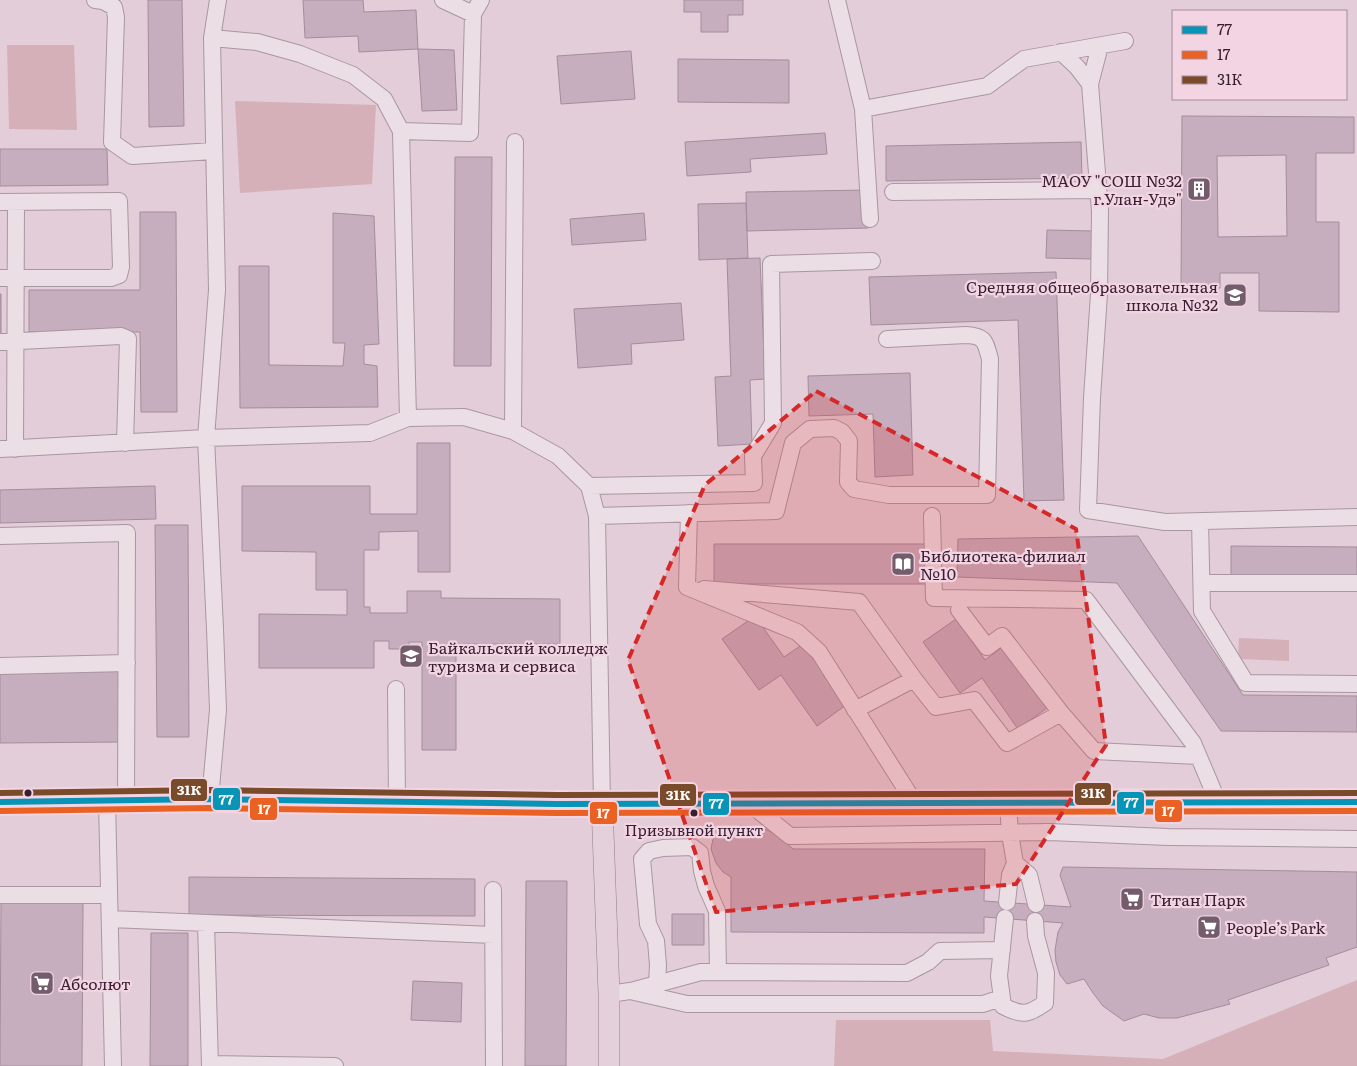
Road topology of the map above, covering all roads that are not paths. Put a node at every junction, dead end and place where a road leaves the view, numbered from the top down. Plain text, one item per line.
1 (95, 0) edge
2 (443, 0) edge
3 (837, 0) edge
4 (222, 2) edge
5 (477, 7) edge
6 (212, 38) junction
7 (1125, 41) dead end
8 (1100, 46) junction
9 (1061, 52) junction
10 (1090, 84) junction
11 (863, 109) junction
12 (401, 131) junction
13 (515, 142) dead end
14 (214, 151) junction
15 (1098, 190) junction
16 (893, 192) dead end
17 (0, 202) edge
18 (16, 202) junction
19 (870, 219) dead end
20 (872, 261) dead end
21 (8, 278) edge
22 (887, 339) dead end
23 (7, 342) edge
24 (408, 418) junction
25 (513, 431) junction
26 (206, 438) junction
27 (126, 443) junction
28 (7, 449) edge
29 (589, 486) junction
30 (689, 513) junction
31 (597, 516) junction
32 (932, 516) dead end
33 (1357, 518) edge
34 (1200, 521) junction
35 (0, 536) edge
36 (1202, 583) junction
37 (1357, 583) edge
38 (687, 587) junction
39 (959, 610) dead end
40 (127, 664) junction
41 (0, 666) edge
42 (914, 679) junction
43 (1357, 684) edge
44 (396, 689) dead end
45 (855, 710) junction
46 (1061, 713) junction
47 (1198, 756) junction
48 (210, 799) junction
49 (117, 800) junction
50 (397, 801) junction
51 (0, 802) edge
52 (914, 802) junction
53 (1008, 802) junction
54 (1218, 802) junction
55 (1357, 802) edge
56 (749, 803) junction
57 (602, 804) junction
58 (1010, 834) junction
59 (1357, 839) edge
60 (1015, 863) junction
61 (493, 890) dead end
62 (109, 895) junction
63 (0, 896) edge
64 (110, 919) junction
65 (206, 923) junction
66 (493, 935) junction
67 (1002, 950) junction
68 (718, 972) junction
69 (656, 984) junction
70 (630, 991) junction
71 (609, 994) junction
72 (1002, 998) junction
73 (210, 1065) edge
74 (113, 1066) edge
75 (335, 1066) edge
76 (494, 1066) edge
77 (609, 1066) edge

1 - 14 street
2 - 5 street
3 - 11 street
4 - 6 street
5 - 12 street
6 - 12 street
6 - 14 street
7 - 8 street
8 - 9 street
8 - 10 street
9 - 10 street
9 - 11 street
10 - 15 street
11 - 19 street
12 - 24 street
13 - 25 street
14 - 26 street
15 - 16 street
15 - 34 street
17 - 18 street
18 - 21 street
18 - 21 street
20 - 29 street
21 - 23 street
22 - 30 street
23 - 27 street
23 - 28 street
24 - 25 street
24 - 26 street
25 - 29 street
26 - 27 street
26 - 48 street
27 - 28 street
29 - 31 street
30 - 31 street
30 - 38 street
31 - 57 street
32 - 47 street
33 - 34 street
34 - 36 street
35 - 40 street
36 - 37 street
36 - 43 street
38 - 42 street
38 - 45 street
39 - 46 street
40 - 41 street
40 - 49 street
42 - 45 street
42 - 46 street
44 - 50 street
45 - 52 street
46 - 47 street
47 - 54 street
48 - 49 main road
48 - 50 main road
49 - 51 main road
49 - 62 street
50 - 57 main road
52 - 53 main road
52 - 56 main road
53 - 54 main road
53 - 58 street
54 - 55 main road
56 - 57 main road
56 - 58 street
57 - 71 main road
58 - 59 street
58 - 60 street
60 - 67 street
60 - 72 street
61 - 66 street
62 - 63 street
62 - 64 street
64 - 65 street
64 - 74 street
65 - 66 street
65 - 73 street
66 - 76 street
67 - 68 street
67 - 72 street
68 - 69 street
68 - 69 street
69 - 70 street
70 - 71 street
70 - 72 street
71 - 77 main road
73 - 75 street

